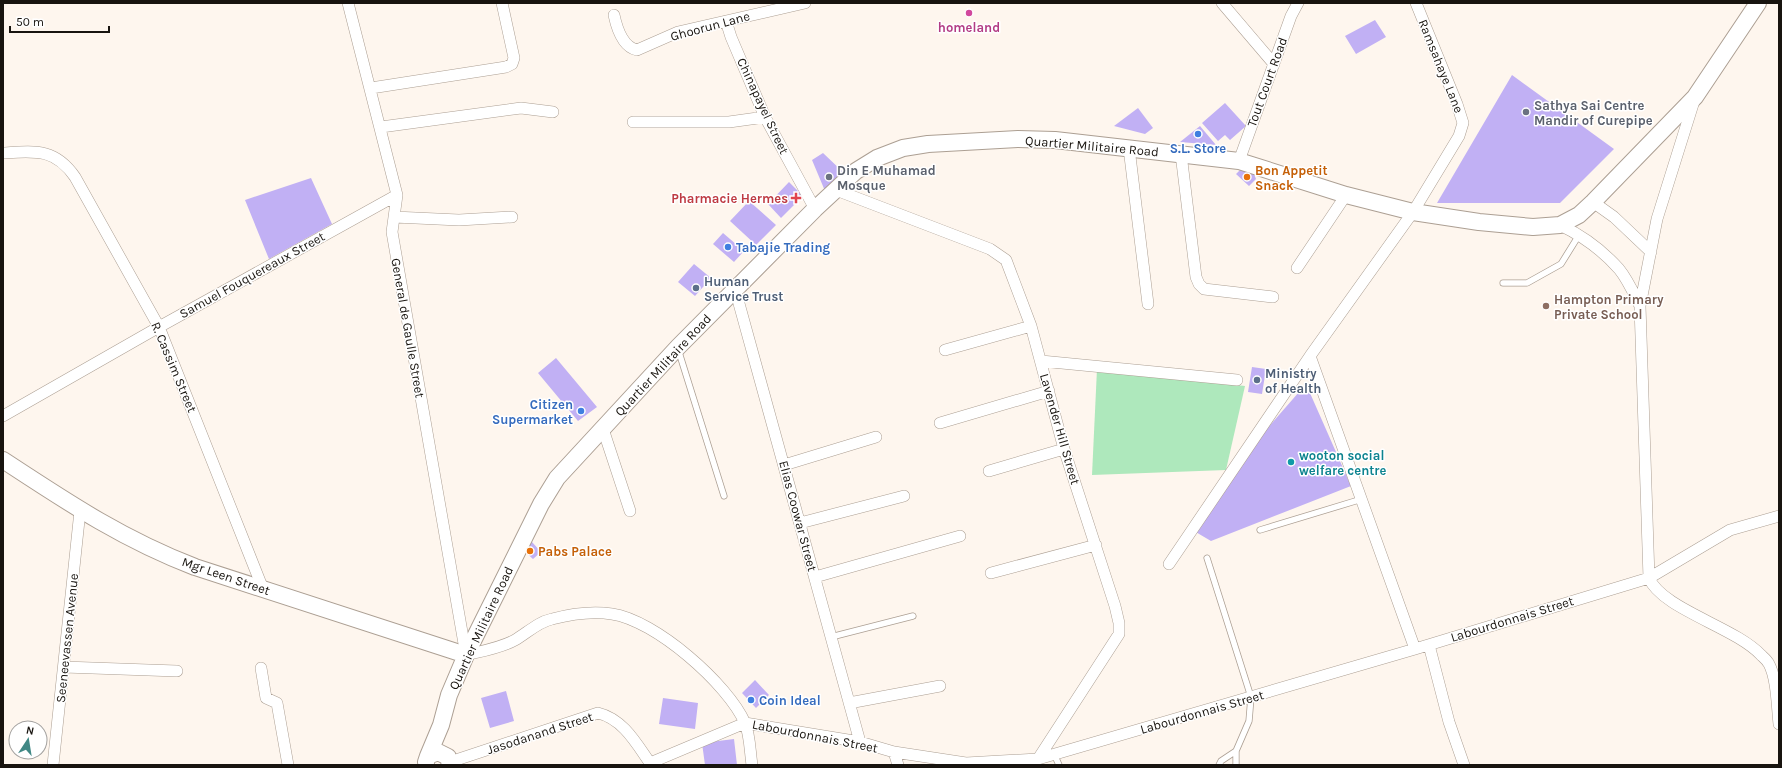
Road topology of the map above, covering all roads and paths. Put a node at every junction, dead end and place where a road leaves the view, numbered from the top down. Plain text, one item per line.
1 (348, 3) edge
2 (502, 3) edge
3 (805, 3) edge
4 (1222, 3) edge
5 (1298, 3) edge
6 (1416, 3) edge
7 (1758, 3) edge
8 (614, 15) dead end
9 (726, 21) junction
10 (1274, 64) junction
11 (371, 88) junction
12 (1695, 97) junction
13 (553, 112) dead end
14 (765, 117) junction
15 (633, 122) dead end
16 (381, 127) junction
17 (1129, 148) junction
18 (3, 153) edge
19 (1181, 154) junction
20 (1238, 161) junction
21 (836, 190) junction
22 (398, 195) junction
23 (1346, 195) junction
24 (1593, 202) junction
25 (815, 209) junction
26 (1413, 212) junction
27 (394, 217) junction
28 (512, 217) dead end
29 (1560, 225) junction
30 (1579, 234) junction
31 (1651, 252) junction
32 (1297, 268) dead end
33 (1503, 283) dead end
34 (735, 290) junction
35 (1273, 297) dead end
36 (1148, 304) dead end
37 (1640, 306) junction
38 (1032, 326) junction
39 (159, 327) junction
40 (678, 347) junction
41 (945, 350) dead end
42 (1310, 356) junction
43 (1040, 361) junction
44 (1237, 380) dead end
45 (1048, 391) junction
46 (3, 416) edge
47 (940, 423) dead end
48 (602, 429) junction
49 (876, 437) dead end
50 (1064, 449) junction
51 (3, 460) edge
52 (784, 465) junction
53 (989, 471) dead end
54 (724, 496) dead end
55 (904, 496) dead end
56 (1362, 499) junction
57 (80, 511) junction
58 (630, 511) dead end
59 (1779, 516) edge
60 (800, 523) junction
61 (1260, 530) dead end
62 (960, 536) dead end
63 (1096, 545) junction
64 (1207, 558) dead end
65 (1168, 564) dead end
66 (990, 573) dead end
67 (815, 577) junction
68 (1649, 578) junction
69 (263, 589) junction
70 (913, 616) dead end
71 (831, 637) junction
72 (1428, 645) junction
73 (1415, 649) junction
74 (466, 655) junction
75 (64, 667) junction
76 (261, 668) dead end
77 (177, 671) dead end
78 (940, 686) dead end
79 (1251, 697) junction
80 (849, 703) junction
81 (745, 723) junction
82 (1779, 724) edge
83 (441, 725) junction
84 (860, 742) junction
85 (1236, 751) junction
86 (894, 752) junction
87 (1054, 754) junction
88 (1038, 759) junction
89 (427, 761) edge
90 (450, 761) edge
91 (651, 764) edge
92 (53, 765) edge
93 (288, 765) edge
94 (752, 765) edge
95 (898, 765) edge
96 (1059, 765) edge
97 (1219, 765) edge
98 (1236, 765) edge
99 (1464, 765) edge

1 - 11 street, General de Gaulle Street
2 - 11 street
3 - 9 street, Ghoorun Lane
4 - 10 street
5 - 10 street, Tout Court Road
6 - 26 street, Ramsahaye Lane
7 - 12 main road, Quartier Militaire Road
8 - 9 street, Ghoorun Lane
9 - 14 street, Chinapayel Street
10 - 20 street, Tout Court Road
11 - 16 street, General de Gaulle Street
12 - 24 main road, Quartier Militaire Road
12 - 31 street
13 - 16 street
14 - 15 street
14 - 25 street, Chinapayel Street
16 - 22 street, General de Gaulle Street
17 - 19 main road, Quartier Militaire Road
17 - 21 main road, Quartier Militaire Road
17 - 36 street
18 - 39 street, R. Cassim Street
19 - 20 main road, Quartier Militaire Road
19 - 35 street
20 - 23 main road, Quartier Militaire Road
21 - 25 main road, Quartier Militaire Road
21 - 38 street, Lavender Hill Street
22 - 27 street, General de Gaulle Street
22 - 39 street, Samuel Fouquereaux Street
23 - 26 main road, Quartier Militaire Road
23 - 32 street
24 - 29 main road, Quartier Militaire Road
24 - 31 street
25 - 34 main road, Quartier Militaire Road
26 - 29 main road, Quartier Militaire Road
26 - 42 street
27 - 28 street
27 - 74 street, General de Gaulle Street
29 - 30 street
30 - 33 lane
30 - 37 street
31 - 37 street
34 - 40 main road, Quartier Militaire Road
34 - 52 street, Elias Coowar Street
37 - 68 street
38 - 41 street
38 - 43 street, Lavender Hill Street
39 - 46 street, Samuel Fouquereaux Street
39 - 69 street, R. Cassim Street
40 - 48 main road, Quartier Militaire Road
40 - 54 lane
42 - 56 street
42 - 65 street
43 - 44 street
43 - 45 street, Lavender Hill Street
45 - 47 street
45 - 50 street, Lavender Hill Street
48 - 58 street
48 - 74 main road, Quartier Militaire Road
49 - 52 street
50 - 53 street
50 - 63 street, Lavender Hill Street
51 - 57 main road, Mgr Leen Street
52 - 60 street, Elias Coowar Street
55 - 60 street
56 - 61 lane
56 - 73 street
57 - 69 main road, Mgr Leen Street
57 - 75 street, Seeneevassen Avenue
59 - 68 street, Labourdonnais Street
60 - 67 street, Elias Coowar Street
62 - 67 street
63 - 66 street
63 - 88 street, Lavender Hill Street
64 - 79 lane
67 - 71 street, Elias Coowar Street
68 - 72 street, Labourdonnais Street
68 - 82 street
69 - 74 main road, Mgr Leen Street
70 - 71 lane
71 - 80 street, Elias Coowar Street
72 - 73 street, Labourdonnais Street
72 - 99 street
73 - 79 street, Labourdonnais Street
74 - 81 street
74 - 83 main road, Quartier Militaire Road
75 - 77 street
75 - 92 street, Seeneevassen Avenue
76 - 93 street
78 - 80 street
79 - 85 lane
79 - 87 street, Labourdonnais Street
80 - 84 street, Elias Coowar Street
81 - 84 street, Labourdonnais Street
81 - 91 street, Jasodanand Street
81 - 94 street
83 - 89 main road, Quartier Militaire Road
83 - 90 main road, Quartier Militaire Road
84 - 86 street, Labourdonnais Street
85 - 97 lane
85 - 98 lane
86 - 88 street, Labourdonnais Street
86 - 95 street
87 - 88 street, Labourdonnais Street
87 - 96 lane
89 - 90 main road
90 - 91 street, Jasodanand Street

